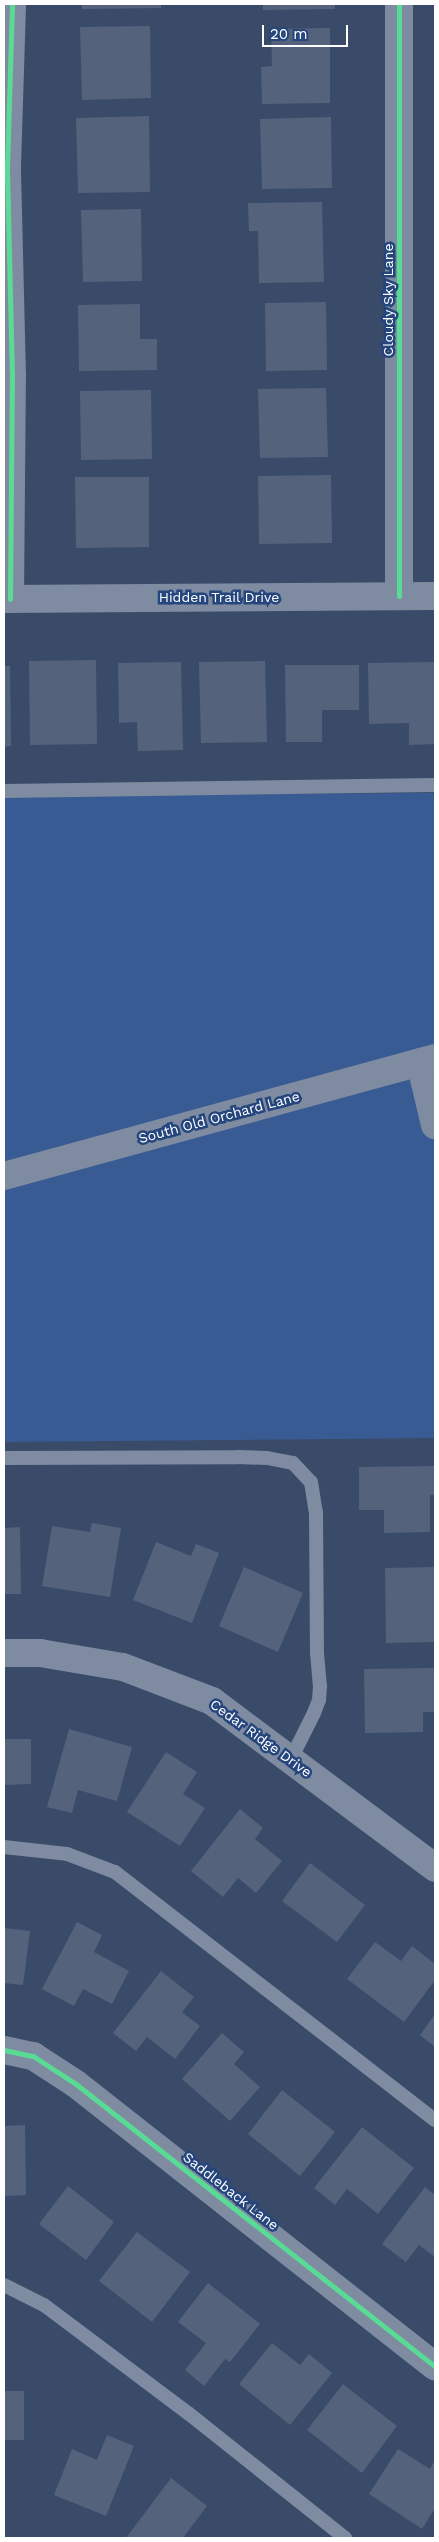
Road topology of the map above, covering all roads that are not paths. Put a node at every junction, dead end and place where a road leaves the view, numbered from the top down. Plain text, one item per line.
1 (12, 4) edge
2 (399, 4) edge
3 (5, 166) edge
4 (8, 376) edge
5 (399, 596) junction
6 (435, 596) edge
7 (7, 599) edge
8 (435, 785) edge
9 (4, 791) edge
10 (428, 1060) edge
11 (435, 1125) edge
12 (4, 1176) edge
13 (4, 1458) edge
14 (4, 1653) edge
15 (291, 1759) junction
16 (4, 1847) edge
17 (435, 1868) edge
18 (4, 2050) edge
19 (435, 2120) edge
20 (4, 2286) edge
21 (435, 2366) edge
22 (345, 2538) edge

1 - 3 street
2 - 5 street, Cloudy Sky Lane
3 - 4 street
4 - 7 street
5 - 6 street, Hidden Trail Drive
5 - 7 street, Hidden Trail Drive
8 - 9 lane
10 - 11 street
10 - 12 street, South Old Orchard Lane
13 - 15 lane
14 - 15 street, Cedar Ridge Drive
15 - 17 street, Cedar Ridge Drive
16 - 19 lane
18 - 21 street, Saddleback Lane
20 - 22 lane

